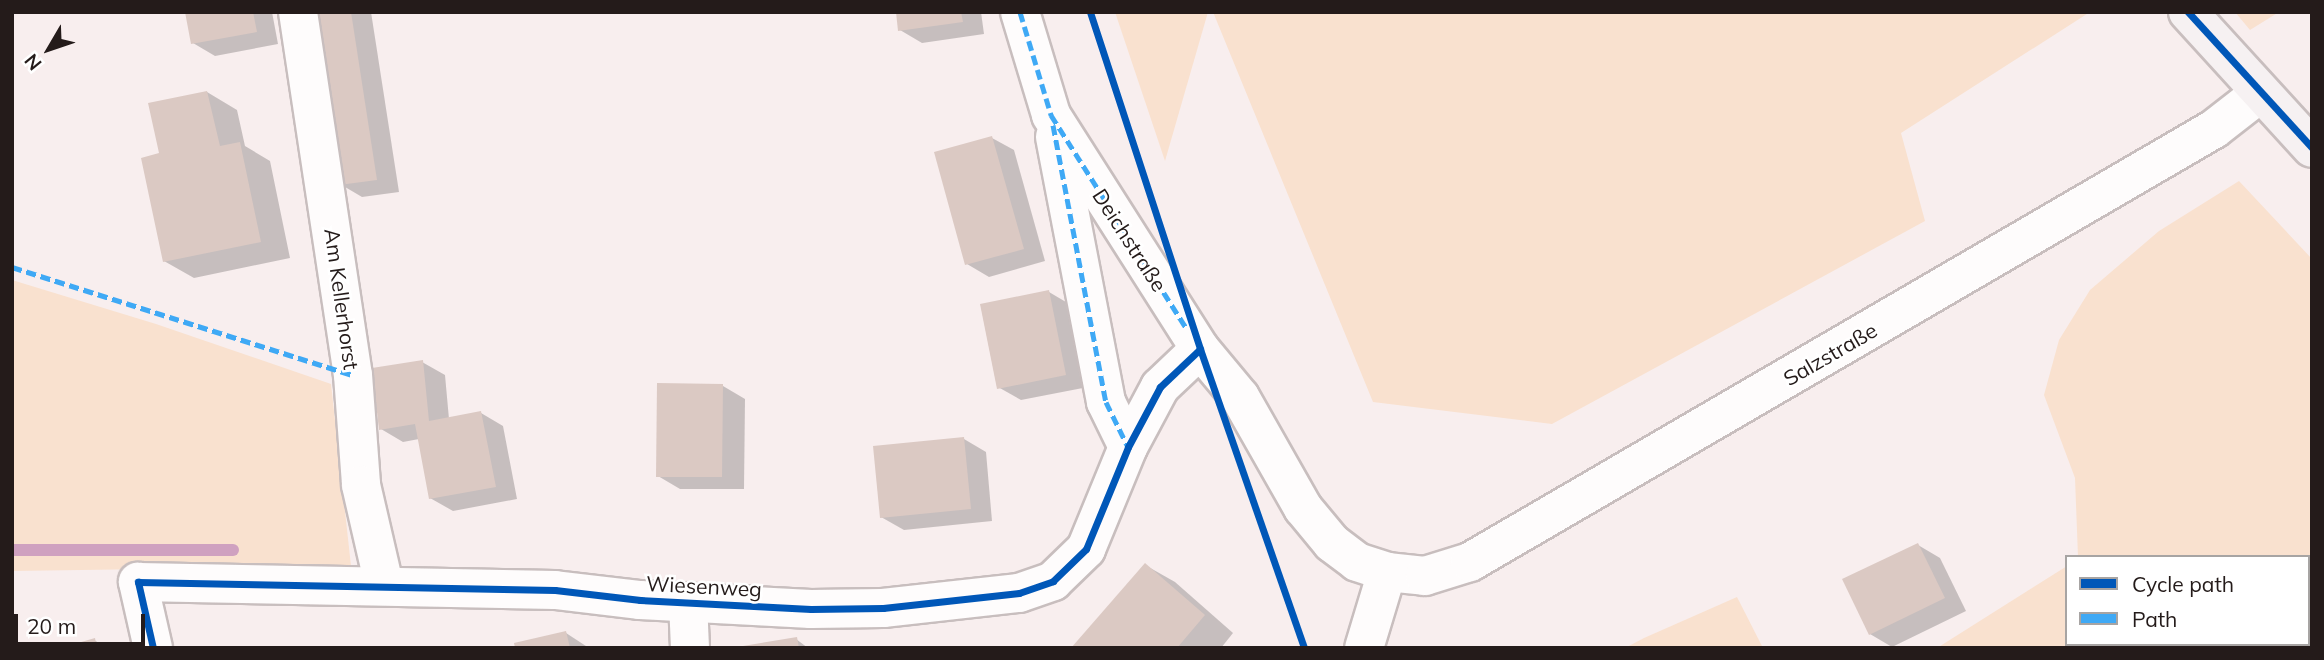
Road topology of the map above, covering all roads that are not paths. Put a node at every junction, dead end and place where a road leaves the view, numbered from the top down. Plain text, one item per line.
1 (298, 12) edge
2 (1020, 12) edge
3 (2188, 12) edge
4 (2259, 94) junction
5 (1051, 115) junction
6 (2312, 148) edge
7 (1200, 349) junction
8 (1128, 447) junction
9 (1387, 572) junction
10 (384, 585) junction
11 (688, 603) junction
12 (153, 648) edge
13 (690, 648) edge
14 (1364, 648) edge

1 - 10 street, Am Kellerhorst
2 - 5 street, Deichstraße
3 - 4 street
4 - 6 street
4 - 9 street, Salzstraße
5 - 7 street, Deichstraße
5 - 8 street
7 - 8 street, Wiesenweg
7 - 9 street, Deichstraße
8 - 11 street, Wiesenweg
9 - 14 street
10 - 11 street, Wiesenweg
10 - 12 street, Wiesenweg
11 - 13 street

